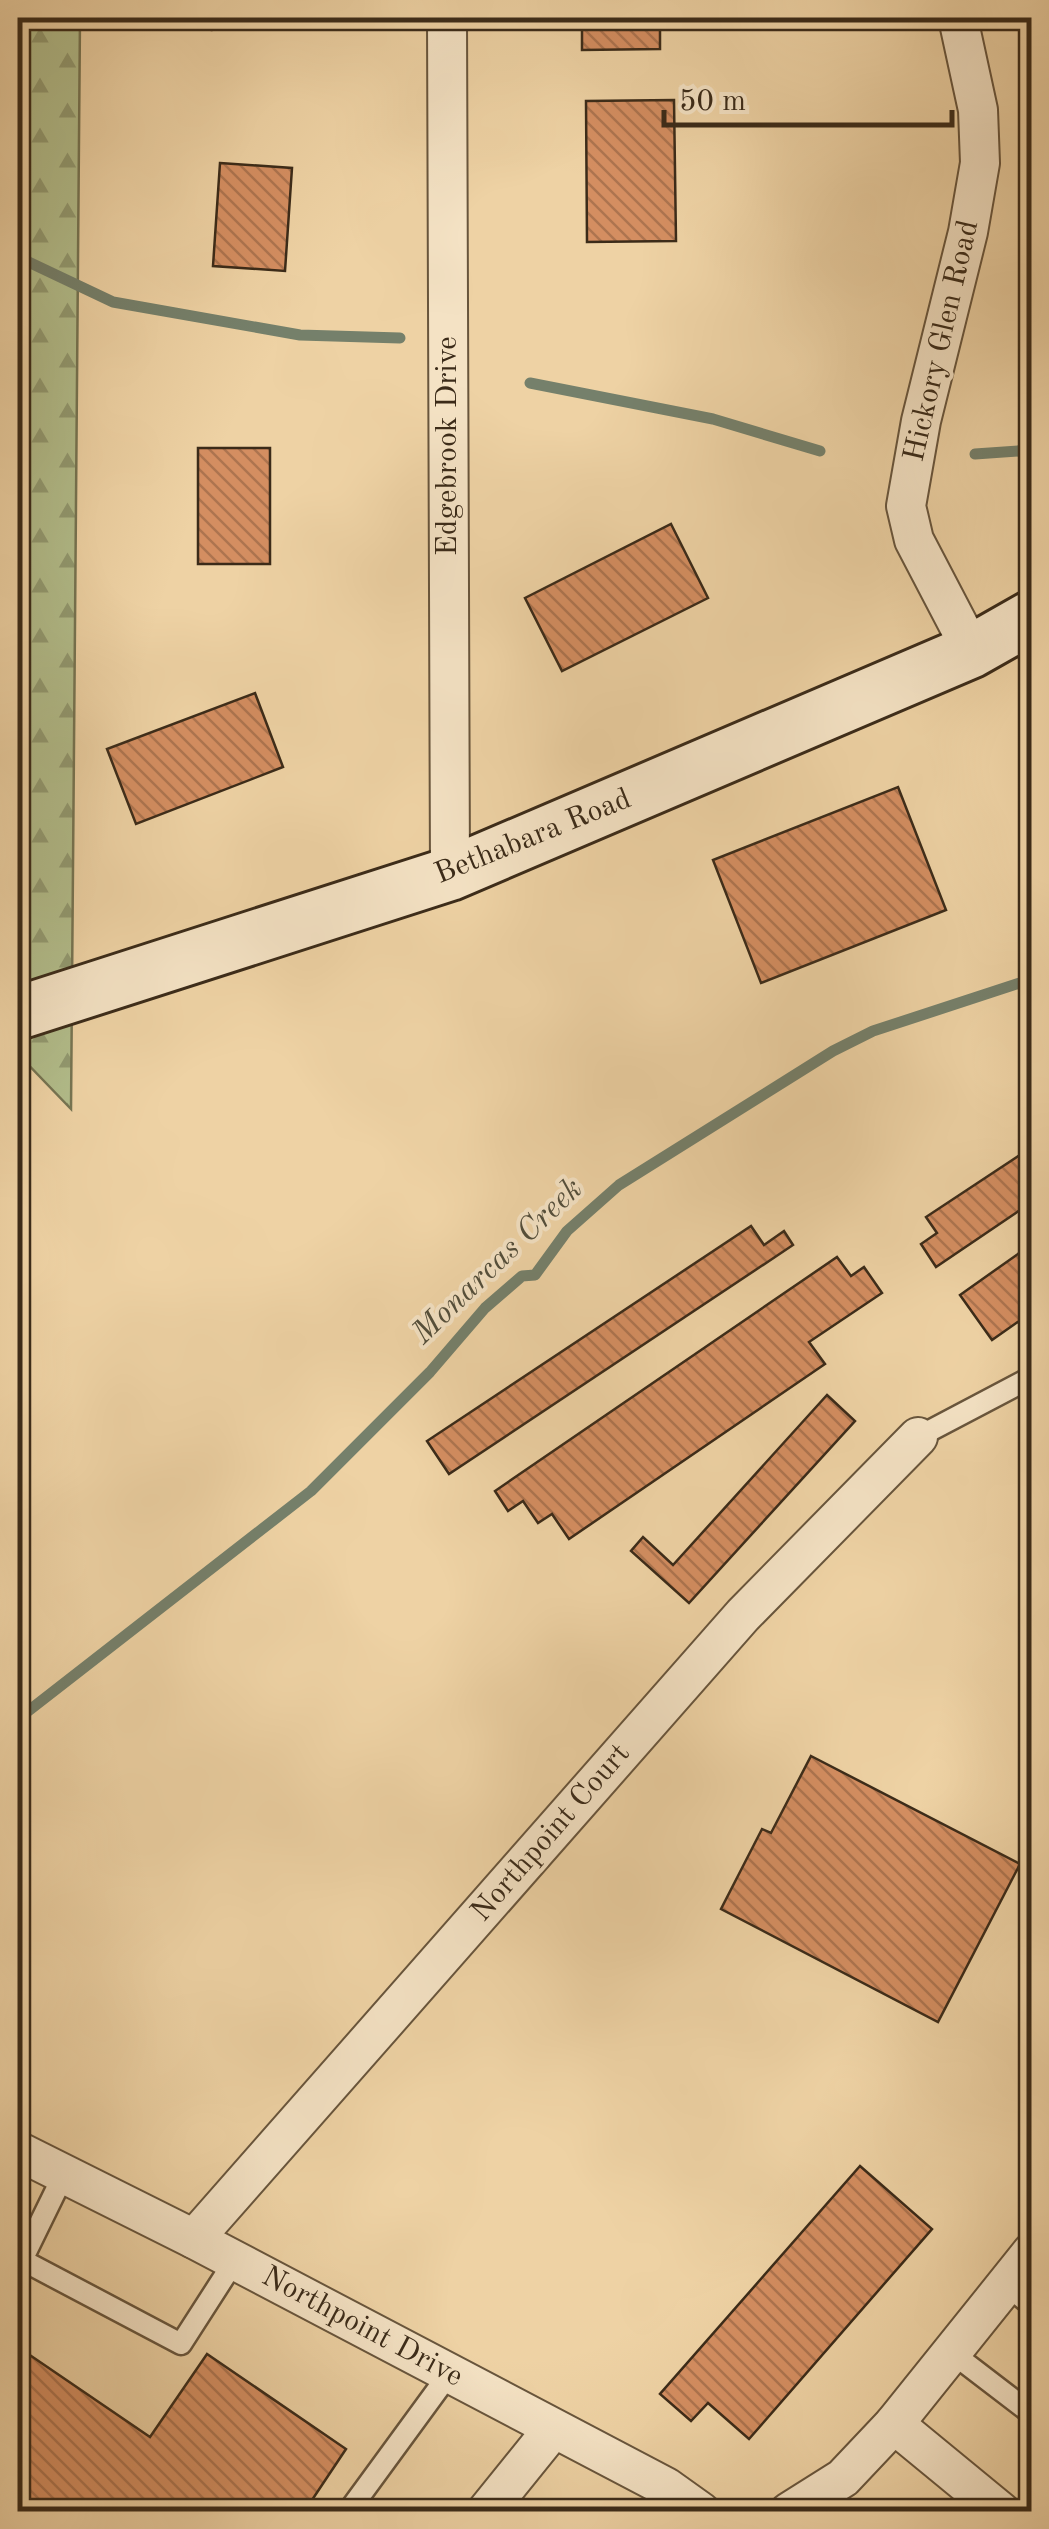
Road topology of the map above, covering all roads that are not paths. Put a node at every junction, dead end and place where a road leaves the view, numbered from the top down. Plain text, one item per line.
1 (448, 18) edge
2 (958, 18) edge
3 (1032, 617) edge
4 (972, 652) junction
5 (450, 874) junction
6 (18, 1013) edge
7 (1032, 1377) edge
8 (918, 1437) joint
9 (18, 2151) edge
10 (62, 2176) junction
11 (194, 2239) junction
12 (1032, 2252) edge
13 (235, 2260) junction
14 (1018, 2295) edge
15 (951, 2352) junction
16 (449, 2374) junction
17 (1032, 2414) edge
18 (894, 2424) junction
19 (554, 2429) junction
20 (348, 2512) edge
21 (486, 2512) edge
22 (701, 2512) edge
23 (789, 2512) edge
24 (1001, 2512) edge

1 - 5 street, Edgebrook Drive
2 - 4 street, Hickory Glen Road
3 - 4 street, Bethabara Road
4 - 5 street, Bethabara Road
5 - 6 street, Bethabara Road
7 - 8 lane
8 - 11 street, Northpoint Court
9 - 10 street, Northpoint Drive
10 - 11 street, Northpoint Drive
10 - 13 lane
11 - 13 street, Northpoint Drive
12 - 14 street
13 - 16 street, Northpoint Drive
14 - 15 street
15 - 17 lane
15 - 18 street
16 - 19 street, Northpoint Drive
16 - 20 lane
18 - 23 street
18 - 24 street
19 - 21 street
19 - 22 street, Northpoint Drive

